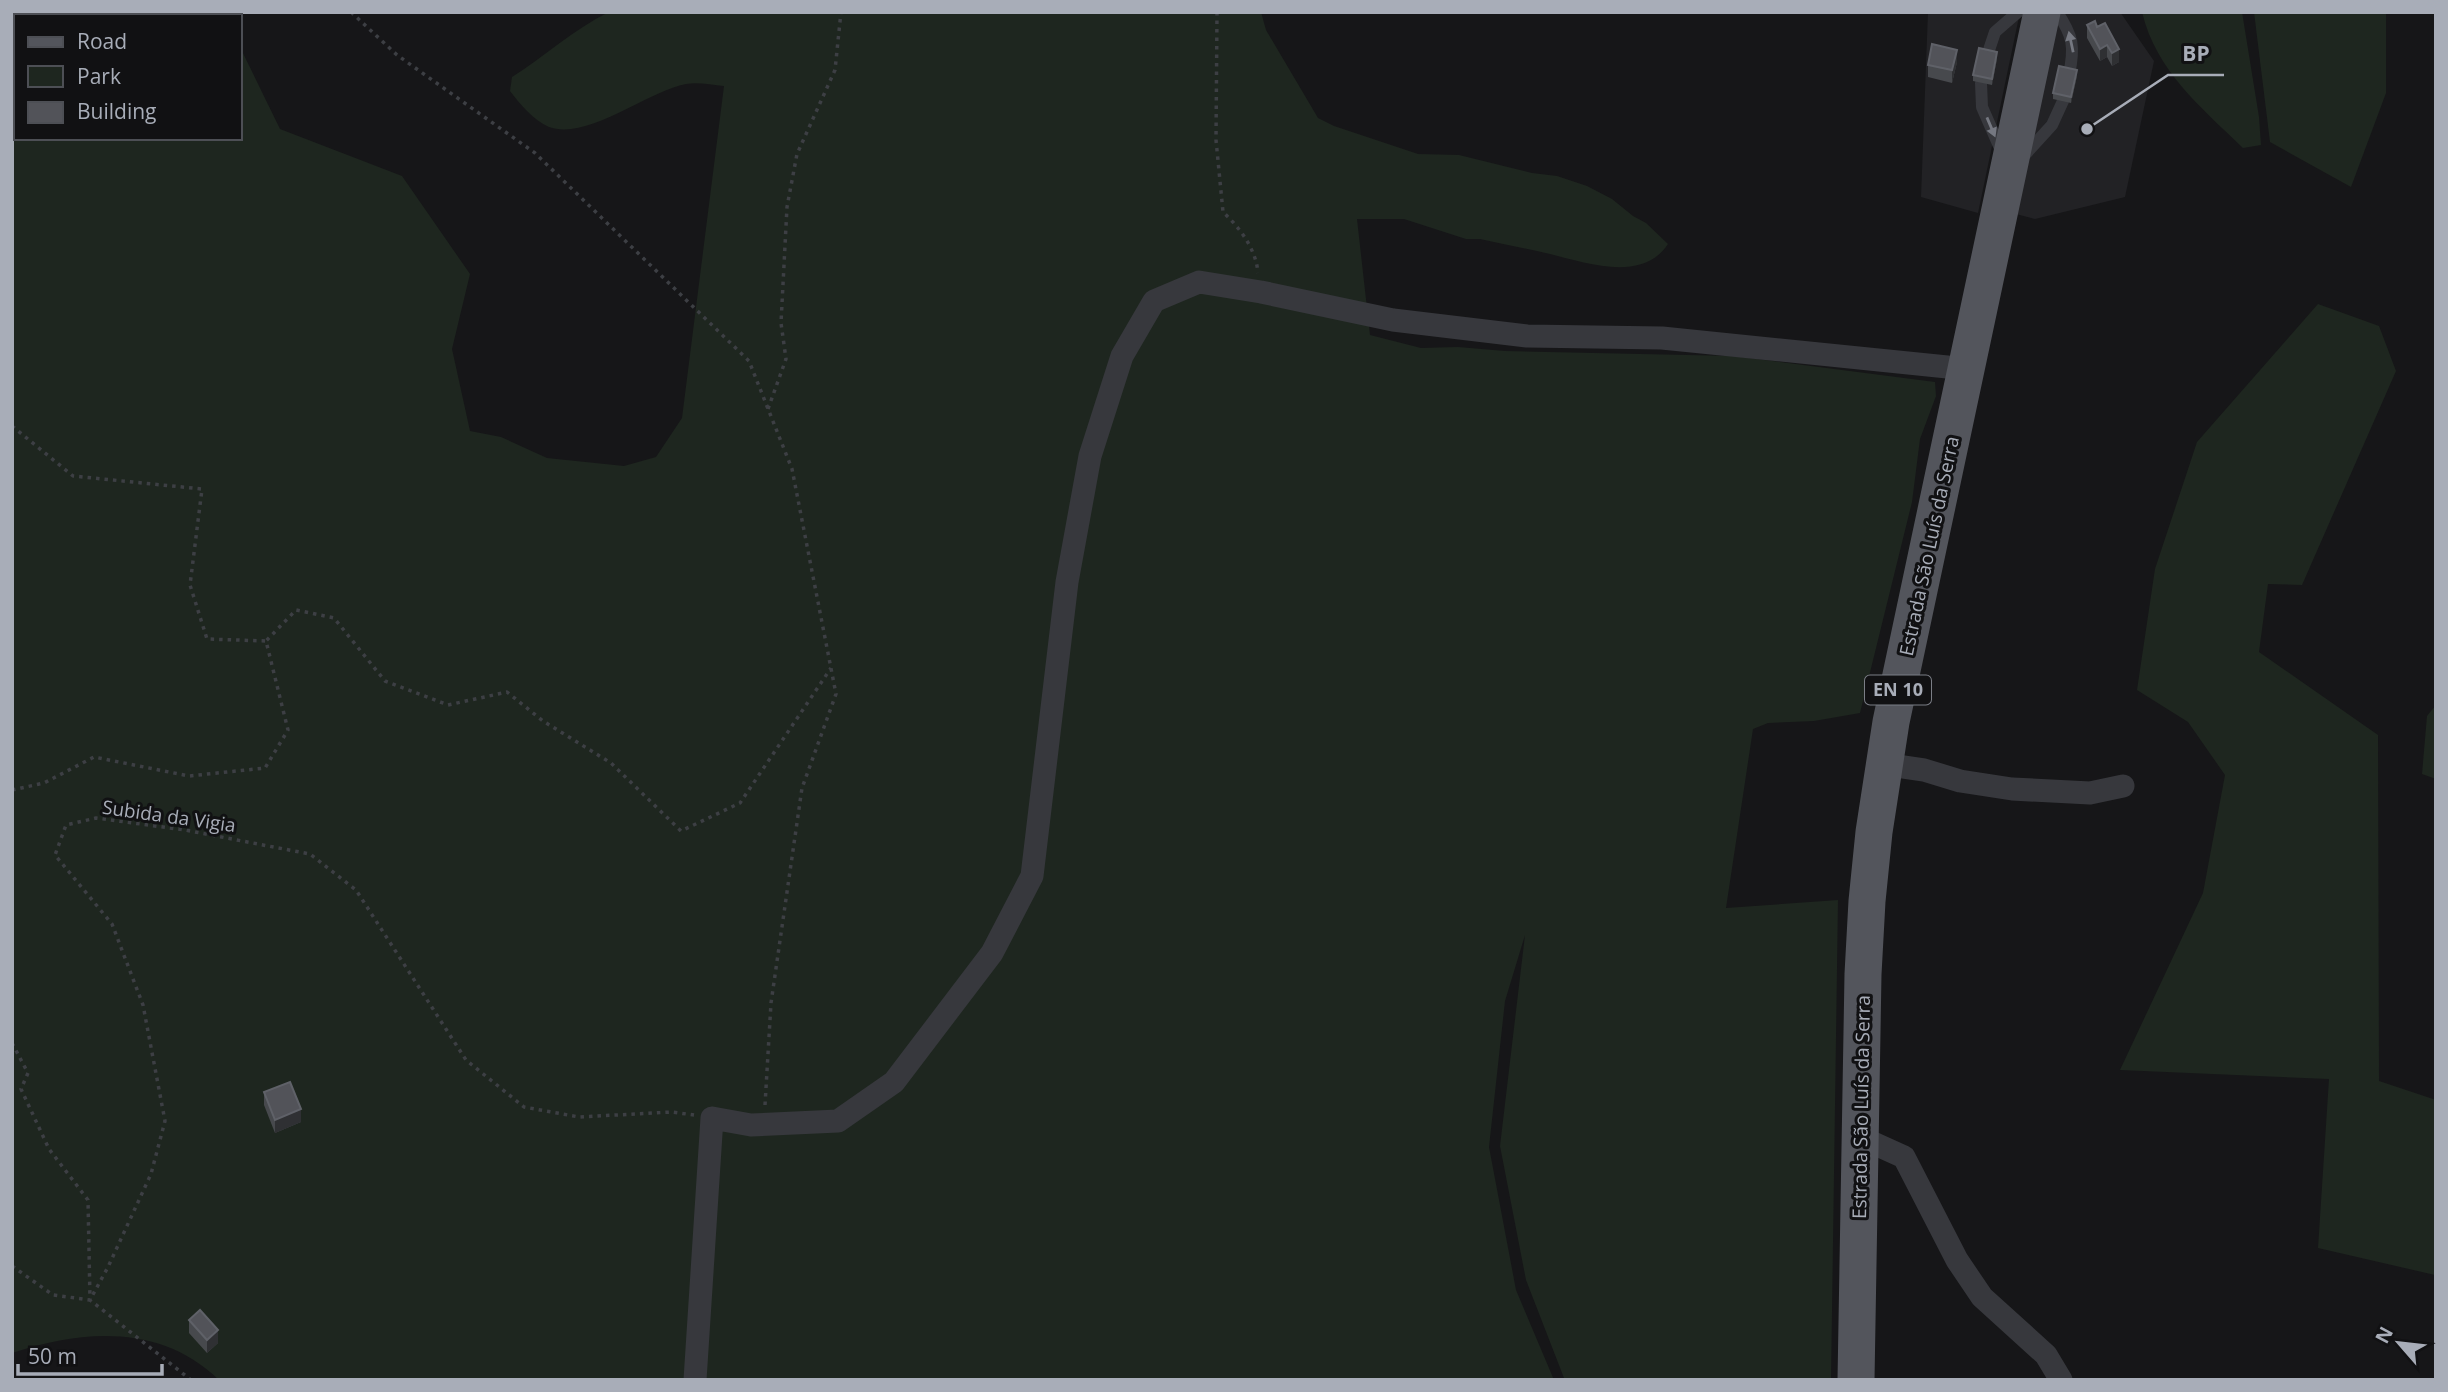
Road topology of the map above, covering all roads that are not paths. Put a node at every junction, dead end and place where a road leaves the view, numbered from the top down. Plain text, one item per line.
1 (2018, 12) edge
2 (2042, 12) edge
3 (2057, 12) edge
4 (1987, 56) edge
5 (2070, 75) edge
6 (1981, 83) edge
7 (2063, 101) edge
8 (2009, 170) junction
9 (1967, 369) junction
10 (1883, 764) junction
11 (2123, 786) dead end
12 (1862, 1138) junction
13 (695, 1380) edge
14 (1856, 1380) edge
15 (2061, 1380) edge

1 - 4 lane
2 - 8 main road, Estrada São Luís da Serra / EN 10
5 -> 3 lane
6 -> 8 lane
7 - 8 lane
8 - 9 main road, Estrada São Luís da Serra / EN 10
9 - 10 main road, Estrada São Luís da Serra / EN 10
9 - 13 street
10 - 11 street
10 - 12 main road, Estrada São Luís da Serra / EN 10
12 - 14 main road, Estrada São Luís da Serra / EN 10
12 - 15 street

